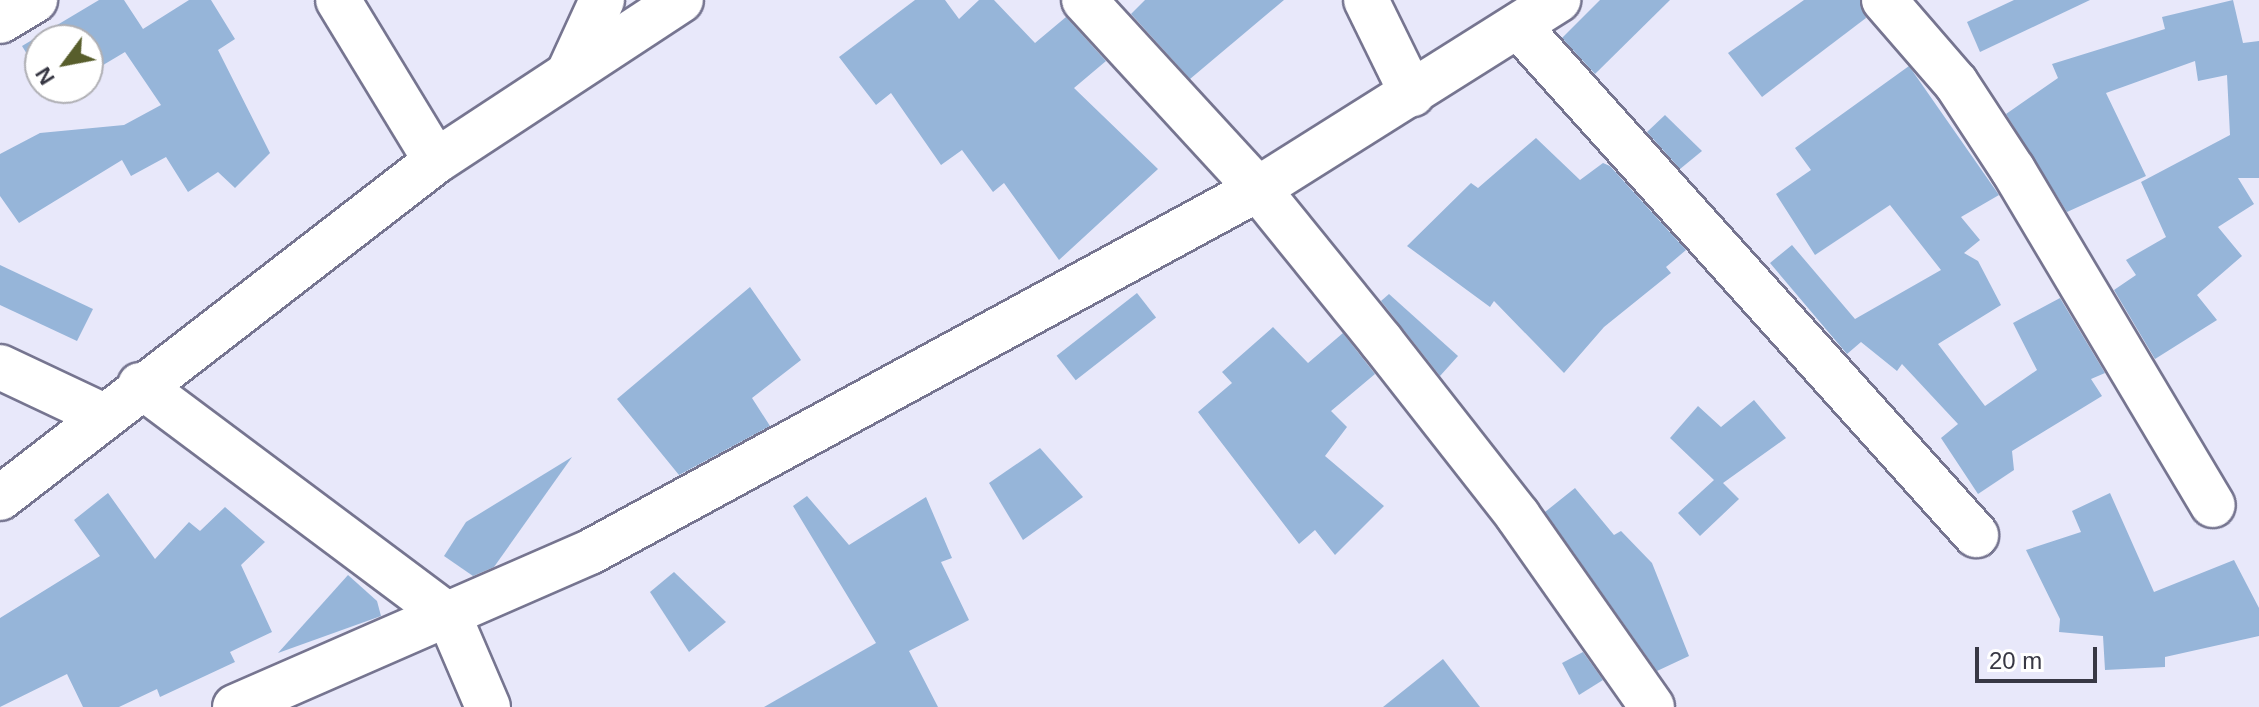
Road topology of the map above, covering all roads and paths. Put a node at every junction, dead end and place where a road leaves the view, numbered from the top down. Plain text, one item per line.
1 (35, 0) edge
2 (338, 0) edge
3 (602, 0) edge
4 (681, 0) edge
5 (1084, 0) edge
6 (1366, 0) edge
7 (1558, 0) edge
8 (1884, 0) edge
9 (0, 21) edge
10 (1518, 26) junction
11 (570, 70) junction
12 (1412, 94) junction
13 (436, 161) junction
14 (1258, 189) junction
15 (0, 367) edge
16 (140, 385) junction
17 (104, 416) junction
18 (0, 498) edge
19 (2213, 505) dead end
20 (1976, 535) dead end
21 (449, 616) junction
22 (318, 693) edge
23 (235, 707) edge
24 (488, 707) edge
25 (1652, 707) edge

1 - 9 street
2 - 13 street
3 - 11 street
4 - 11 street
5 - 14 street
6 - 12 street
7 - 10 street
8 - 19 street
10 - 12 street
10 - 20 street
11 - 13 street
12 - 14 street
13 - 16 street
14 - 21 street
14 - 25 street
15 - 17 street
16 - 17 street
16 - 21 street
17 - 18 street
21 - 22 street
21 - 24 street
22 - 23 street

